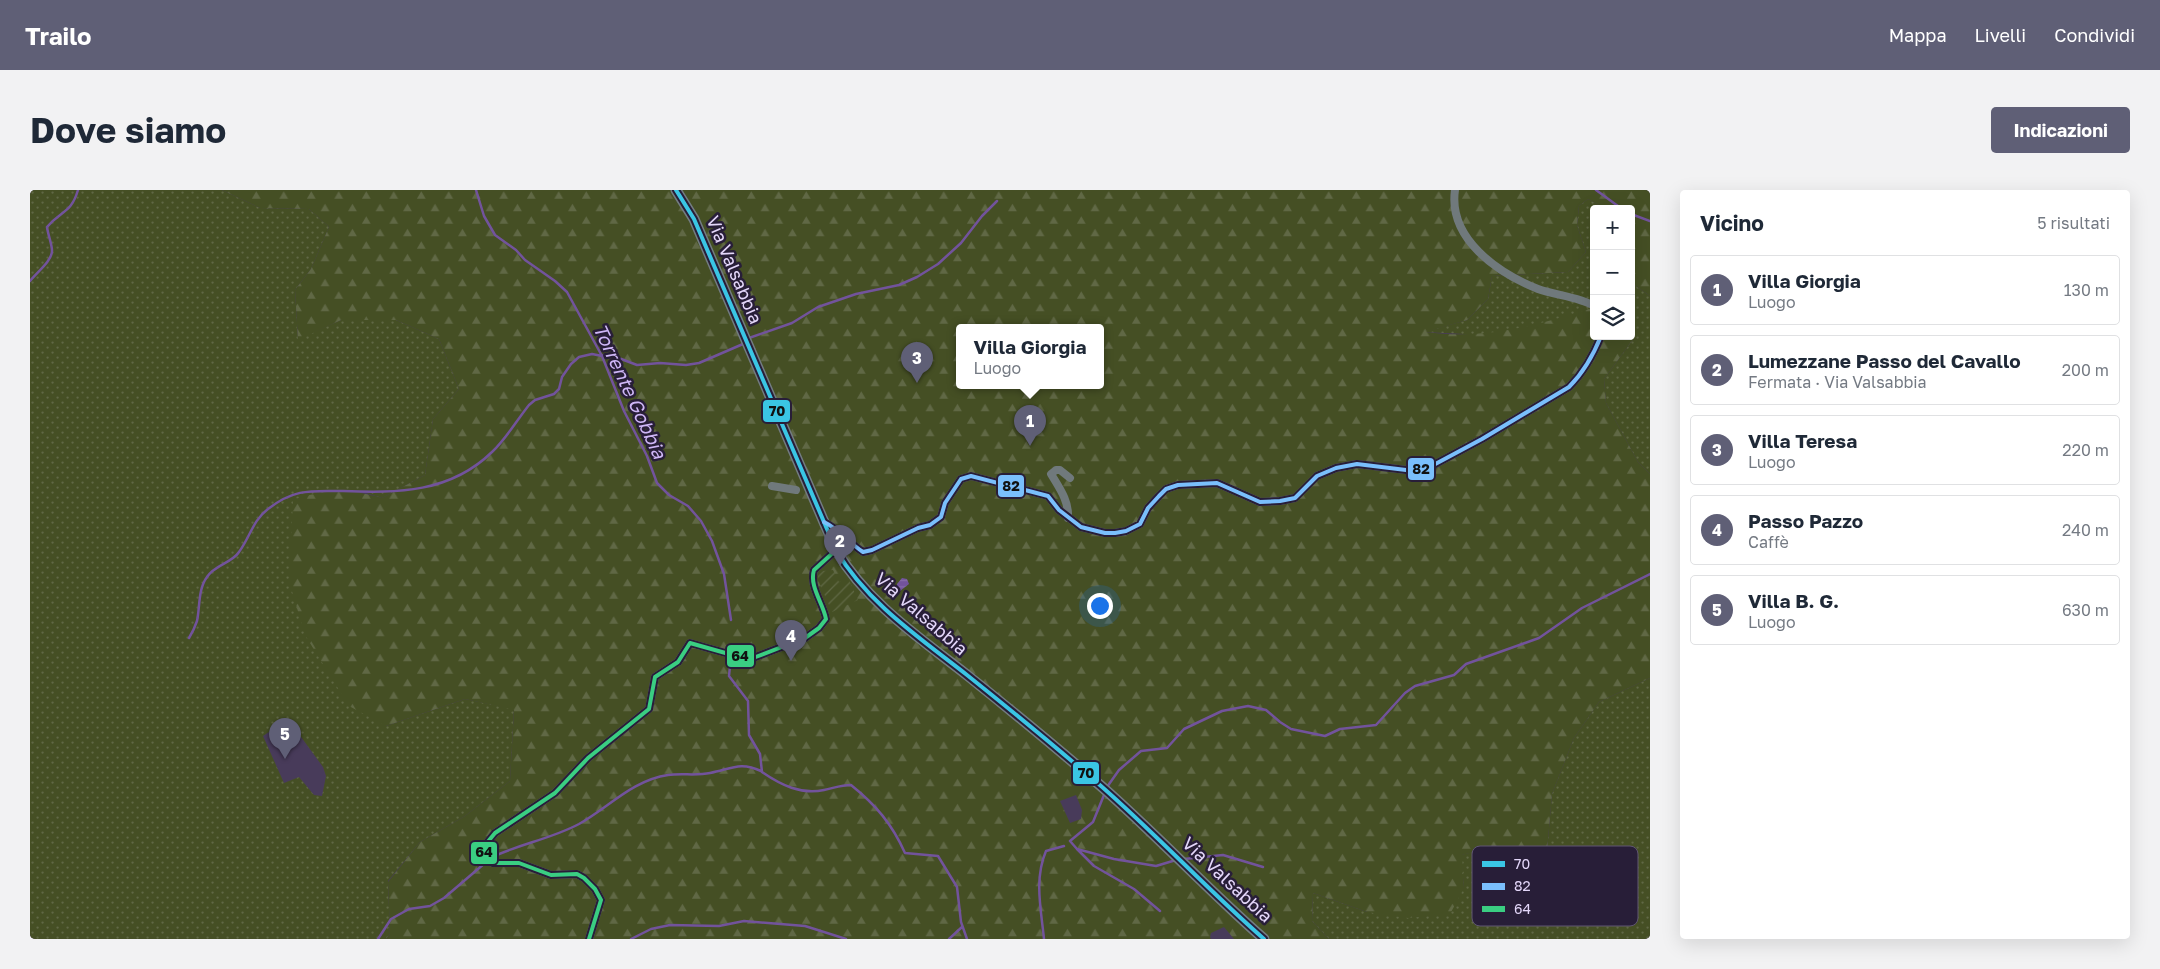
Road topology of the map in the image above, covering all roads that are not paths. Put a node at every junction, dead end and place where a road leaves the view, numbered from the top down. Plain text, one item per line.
1 (676, 190) edge
2 (1455, 190) edge
3 (1590, 305) edge
4 (1600, 340) edge
5 (1070, 478) dead end
6 (772, 486) dead end
7 (796, 490) dead end
8 (1068, 518) junction
9 (824, 522) junction
10 (836, 550) junction
11 (588, 939) edge
12 (1264, 939) edge

1 - 9 main road, Via Valsabbia
2 - 3 street
4 - 8 street
5 - 8 street
6 - 7 street
8 - 9 street
9 - 10 main road, Via Valsabbia
10 - 11 street
10 - 12 main road, Via Valsabbia

